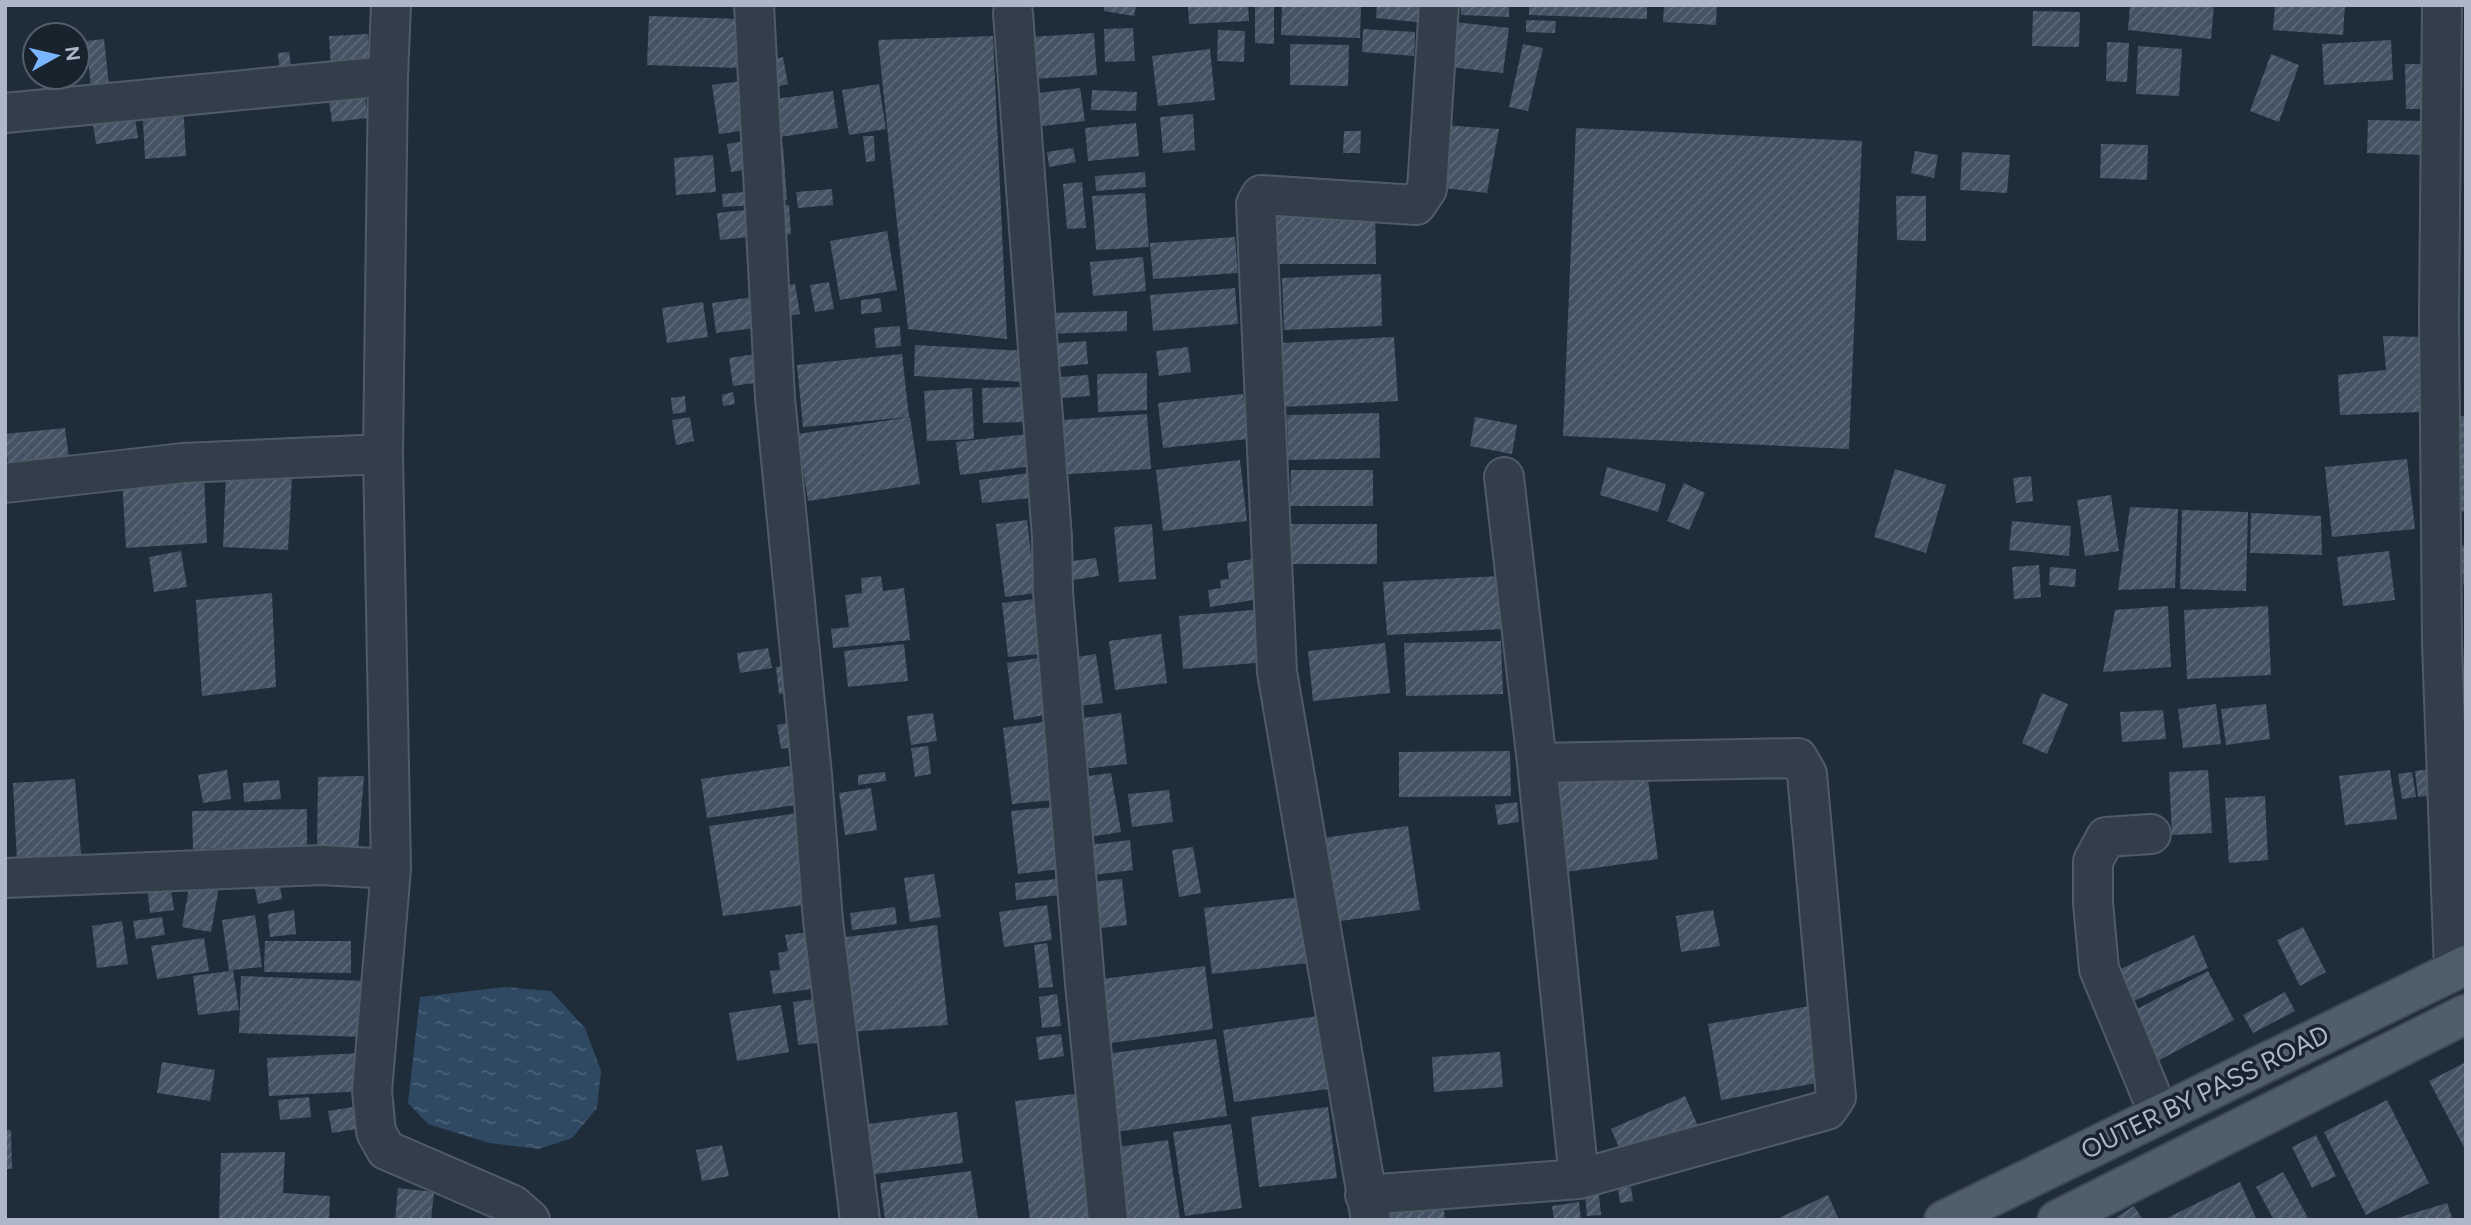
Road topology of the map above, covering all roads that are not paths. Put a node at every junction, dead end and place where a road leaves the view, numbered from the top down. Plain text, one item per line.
1 (391, 5) edge
2 (754, 5) edge
3 (1439, 5) edge
4 (2442, 5) edge
5 (1013, 13) dead end
6 (388, 76) junction
7 (5, 113) edge
8 (383, 454) junction
9 (1504, 477) dead end
10 (5, 483) edge
11 (1537, 763) junction
12 (2151, 834) dead end
13 (391, 869) junction
14 (5, 877) edge
15 (2460, 967) edge
16 (2466, 1014) edge
17 (2159, 1114) junction
18 (1580, 1179) junction
19 (1368, 1207) edge
20 (530, 1220) edge
21 (860, 1220) edge
22 (1108, 1220) edge
23 (1944, 1220) edge
24 (2057, 1220) edge

1 - 6 street
2 - 21 street
3 - 19 street
4 - 15 street
5 - 22 street
6 - 7 street
6 - 8 street
8 - 10 street
8 - 13 street
9 - 11 street
11 - 18 street
11 - 18 street
12 - 17 street
13 - 14 street
13 - 20 street
15 - 17 main road, OUTER BY PASS ROAD
16 - 24 main road, OUTER BY PASS ROAD
17 - 23 main road, OUTER BY PASS ROAD
18 - 19 street

